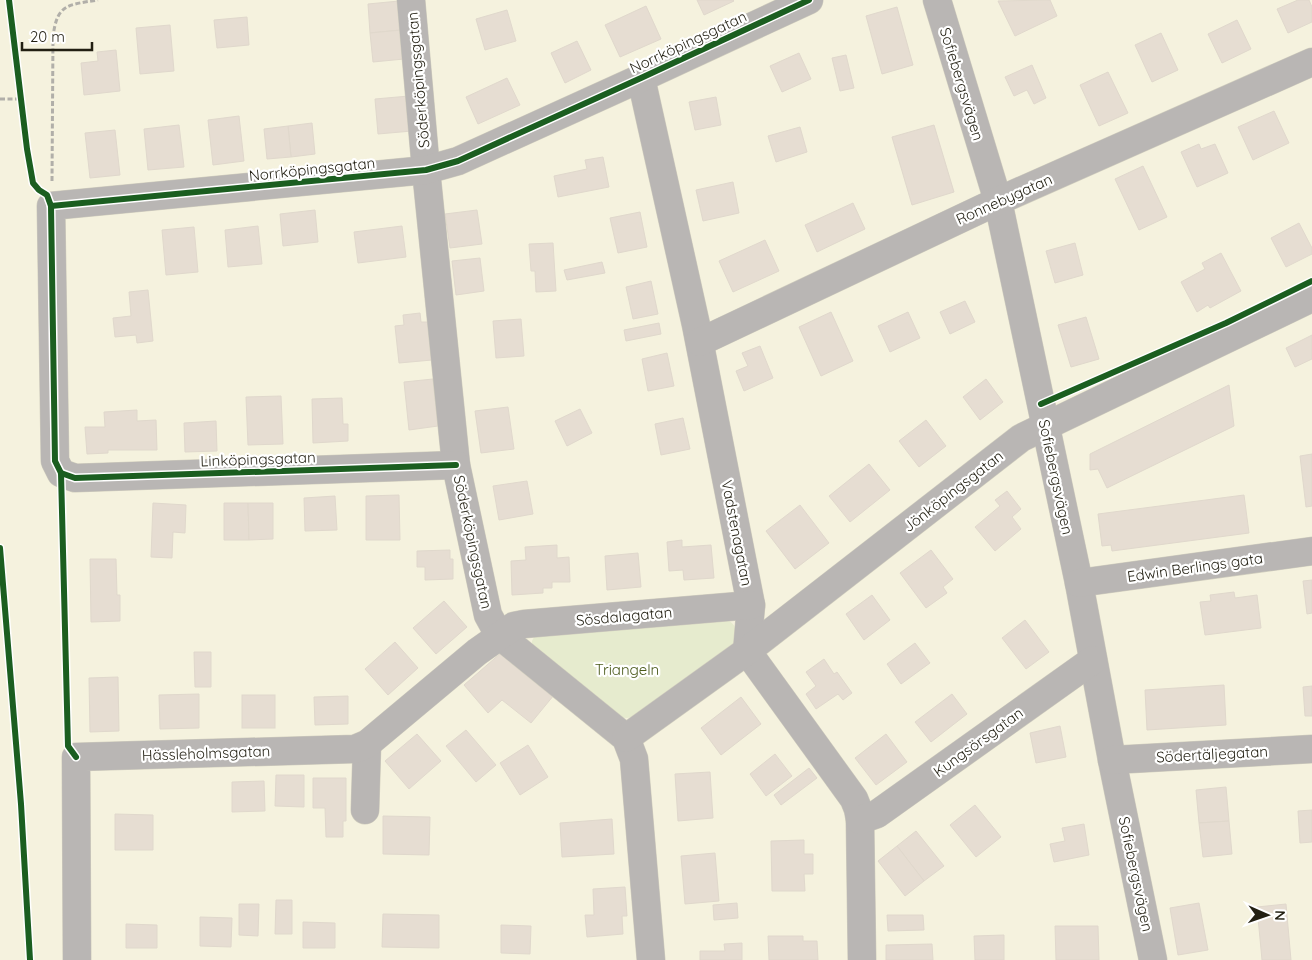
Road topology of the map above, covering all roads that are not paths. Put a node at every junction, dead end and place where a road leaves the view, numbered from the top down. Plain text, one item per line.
1 (411, 0) edge
2 (809, 0) edge
3 (937, 0) edge
4 (1312, 62) edge
5 (641, 78) junction
6 (426, 170) junction
7 (998, 201) junction
8 (1312, 298) edge
9 (700, 342) junction
10 (1046, 427) junction
11 (456, 465) junction
12 (61, 473) joint
13 (1312, 551) edge
14 (1079, 583) junction
15 (751, 605) junction
16 (499, 635) junction
17 (747, 650) junction
18 (1093, 660) junction
19 (626, 738) junction
20 (367, 744) junction
21 (1312, 749) edge
22 (1112, 760) junction
23 (365, 810) dead end
24 (860, 820) junction
25 (77, 960) edge
26 (651, 960) edge
27 (862, 960) edge
28 (1153, 960) edge

1 - 6 street, Söderköpingsgatan
2 - 5 street, Norrköpingsgatan
3 - 7 street, Sofiebergsvägen
4 - 7 street, Ronnebygatan
5 - 6 street, Norrköpingsgatan
5 - 9 street, Vadstenagatan
6 - 11 street, Söderköpingsgatan
6 - 12 street, Norrköpingsgatan
7 - 9 street, Ronnebygatan
7 - 10 street, Sofiebergsvägen
8 - 10 street, Jönköpingsgatan
9 - 15 street, Vadstenagatan
10 - 14 street, Sofiebergsvägen
10 - 17 street, Jönköpingsgatan
11 - 12 street, Linköpingsgatan
11 - 16 street, Söderköpingsgatan
13 - 14 street, Edwin Berlings gata
14 - 18 street, Sofiebergsvägen
15 - 16 street, Sösdalagatan
15 - 17 street, Vadstenagatan
16 - 19 street, Söderköpingsgatan
16 - 20 street, Hässleholmsgatan
17 - 19 street, Jönköpingsgatan
17 - 24 street
18 - 22 street, Sofiebergsvägen
18 - 24 street, Kungsörsgatan
19 - 26 street
20 - 23 street
20 - 25 street, Hässleholmsgatan
21 - 22 street, Södertäljegatan
22 - 28 street, Sofiebergsvägen
24 - 27 street

